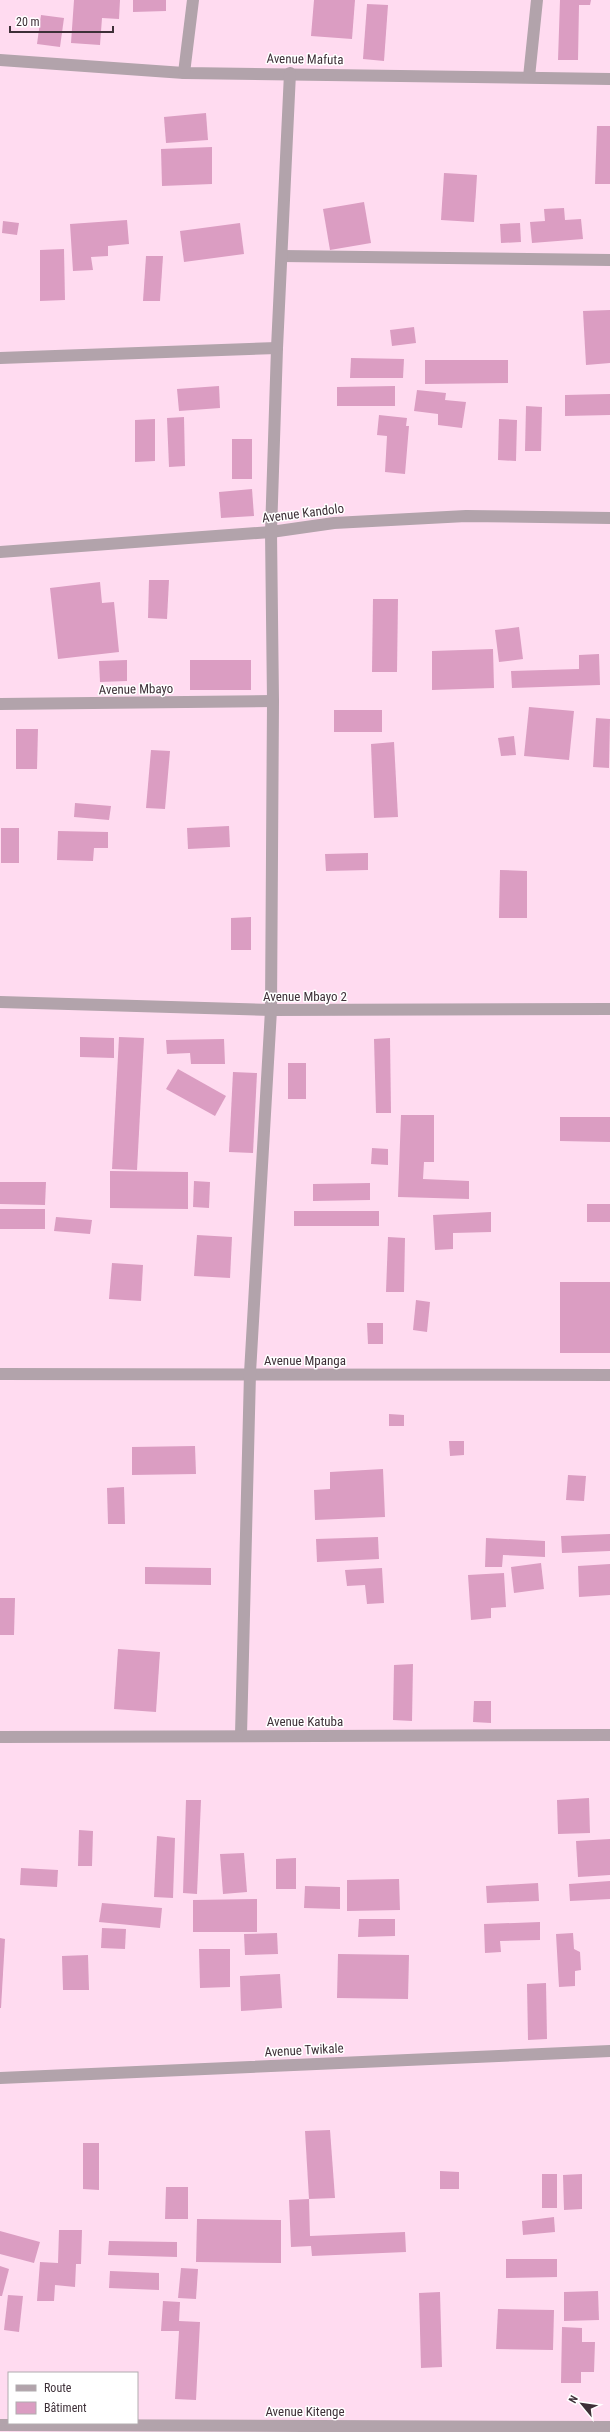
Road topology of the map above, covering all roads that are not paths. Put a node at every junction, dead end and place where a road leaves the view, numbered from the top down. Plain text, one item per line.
1 (193, 0) edge
2 (537, 0) edge
3 (0, 60) edge
4 (184, 73) junction
5 (290, 73) junction
6 (529, 77) junction
7 (610, 79) edge
8 (282, 256) junction
9 (610, 260) edge
10 (276, 348) junction
11 (0, 358) edge
12 (610, 518) edge
13 (270, 532) junction
14 (0, 552) edge
15 (273, 701) junction
16 (0, 704) edge
17 (0, 1002) edge
18 (610, 1009) edge
19 (271, 1010) junction
20 (250, 1373) junction
21 (0, 1374) edge
22 (610, 1375) edge
23 (241, 1735) junction
24 (610, 1735) edge
25 (0, 1737) edge
26 (610, 2051) edge
27 (0, 2078) edge
28 (0, 2425) edge
29 (610, 2427) edge

1 - 4 street
2 - 6 street
3 - 4 street, Avenue Mafuta
4 - 5 street, Avenue Mafuta
5 - 6 street, Avenue Mafuta
5 - 8 street
6 - 7 street, Avenue Mafuta
8 - 9 street
8 - 10 street
10 - 11 street
10 - 13 street
12 - 13 street, Avenue Kandolo
13 - 14 street, Avenue Kandolo
13 - 15 street
15 - 16 street, Avenue Mbayo
15 - 19 street
17 - 19 street, Avenue Mbayo 2
18 - 19 street, Avenue Mbayo 2
19 - 20 street
20 - 21 street, Avenue Mpanga
20 - 22 street, Avenue Mpanga
20 - 23 street
23 - 24 street, Avenue Katuba
23 - 25 street, Avenue Katuba
26 - 27 street, Avenue Twikale
28 - 29 street, Avenue Kitenge

